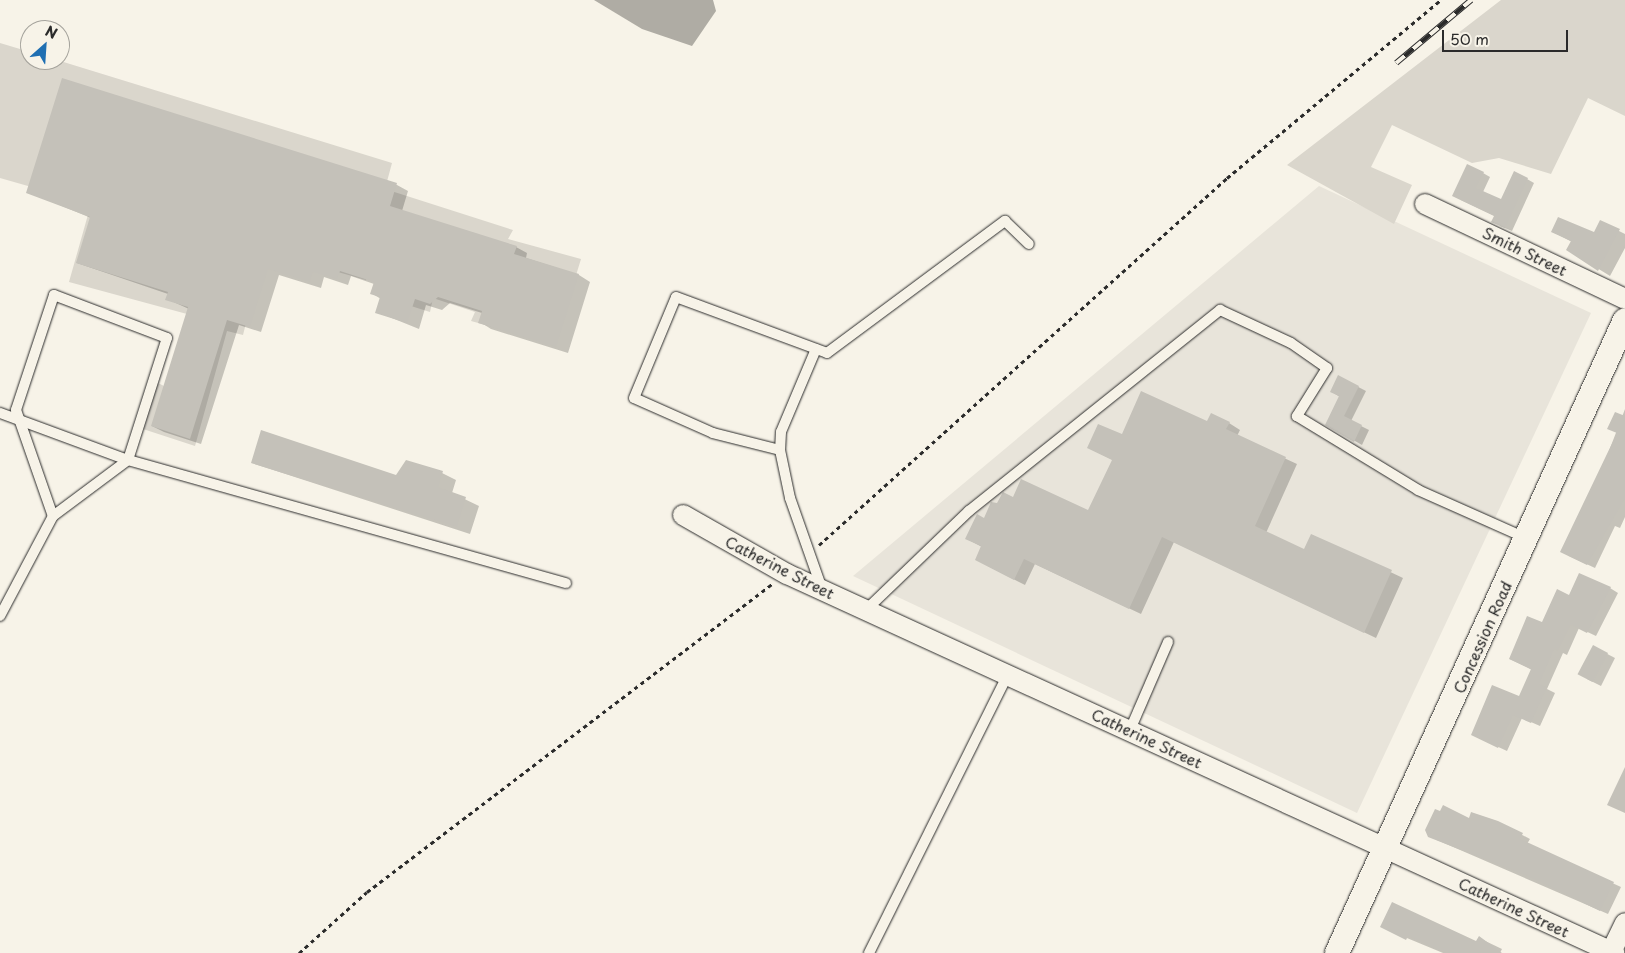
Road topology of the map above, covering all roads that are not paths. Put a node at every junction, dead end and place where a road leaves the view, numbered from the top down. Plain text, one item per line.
1 (1425, 204) dead end
2 (1029, 244) dead end
3 (1625, 299) edge
4 (1625, 320) edge
5 (816, 349) junction
6 (0, 413) edge
7 (19, 421) junction
8 (780, 450) junction
9 (128, 460) junction
10 (683, 515) dead end
11 (53, 516) junction
12 (1526, 538) junction
13 (566, 583) dead end
14 (822, 590) junction
15 (866, 610) junction
16 (0, 616) edge
17 (1168, 642) dead end
18 (1008, 674) junction
19 (1130, 730) junction
20 (1386, 848) junction
21 (1625, 923) edge
22 (1613, 952) edge
23 (869, 953) edge
24 (1337, 953) edge

1 - 3 street, Smith Street
2 - 5 lane
4 - 12 street, Concession Road
5 - 8 lane
5 - 8 lane
6 - 7 lane
7 - 9 lane
7 - 9 lane
7 - 11 lane
8 - 14 lane
9 - 11 lane
9 - 13 lane
10 - 14 street, Catherine Street
11 - 16 lane
12 - 15 lane
12 - 20 street, Concession Road
14 - 15 street, Catherine Street
15 - 18 street, Catherine Street
17 - 19 lane
18 - 19 street, Catherine Street
18 - 23 lane
19 - 20 street, Catherine Street
20 - 22 street, Catherine Street
20 - 24 street, Concession Road
21 - 22 street

